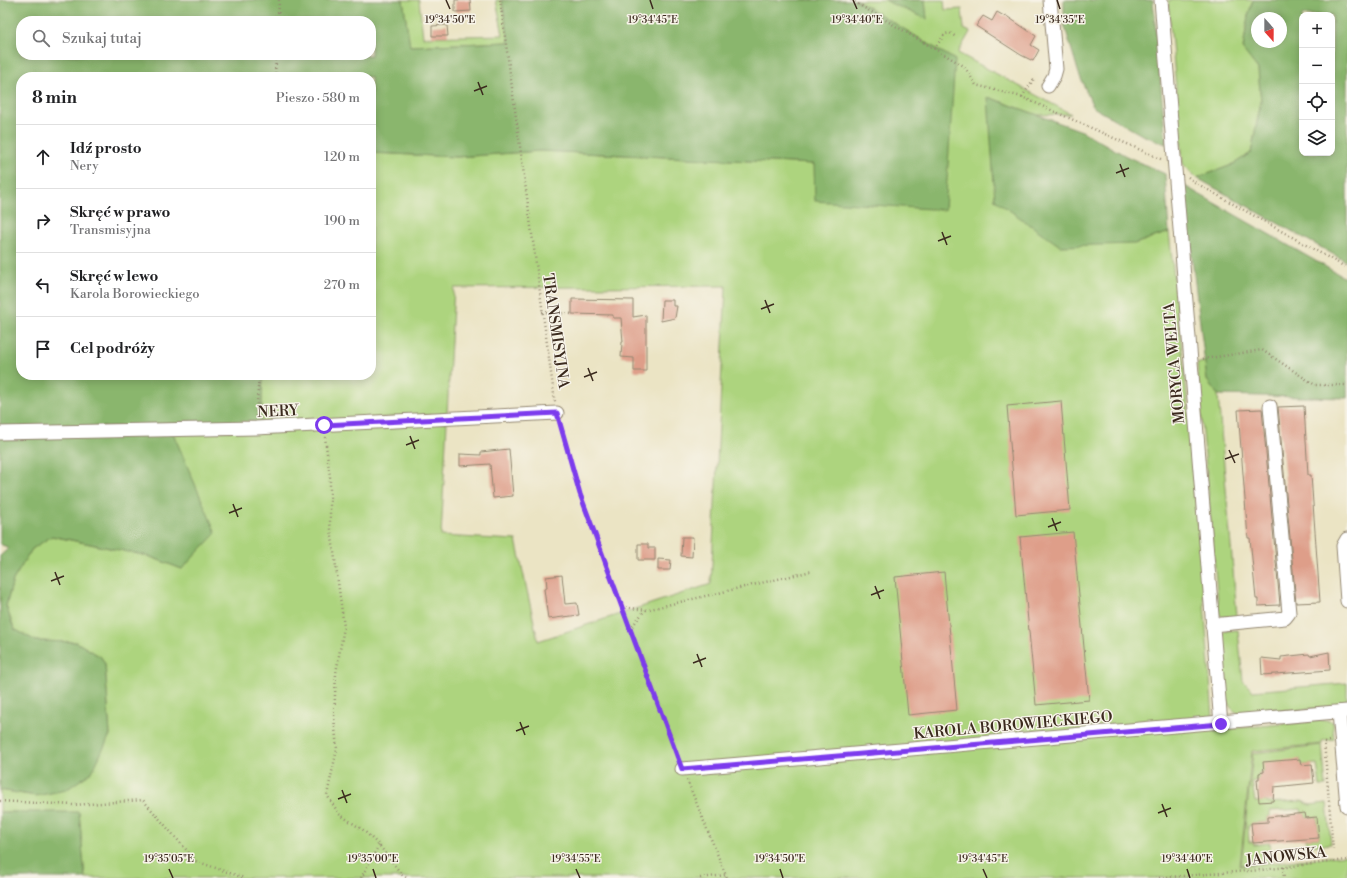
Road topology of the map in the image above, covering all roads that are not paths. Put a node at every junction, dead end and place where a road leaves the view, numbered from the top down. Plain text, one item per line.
1 (1050, 0) edge
2 (1160, 0) edge
3 (1048, 86) dead end
4 (1270, 406) dead end
5 (557, 413) road end
6 (0, 433) edge
7 (1347, 539) edge
8 (1347, 601) edge
9 (1212, 625) junction
10 (1343, 712) edge
11 (1221, 724) junction
12 (682, 769) road end
13 (1347, 806) edge

1 - 3 street
2 - 9 street, MORYCA WELTA
4 - 9 street
5 - 6 street, NERY
7 - 8 street
9 - 11 street, MORYCA WELTA
10 - 11 street, KAROLA BOROWIECKIEGO
10 - 13 street
11 - 12 street, KAROLA BOROWIECKIEGO

